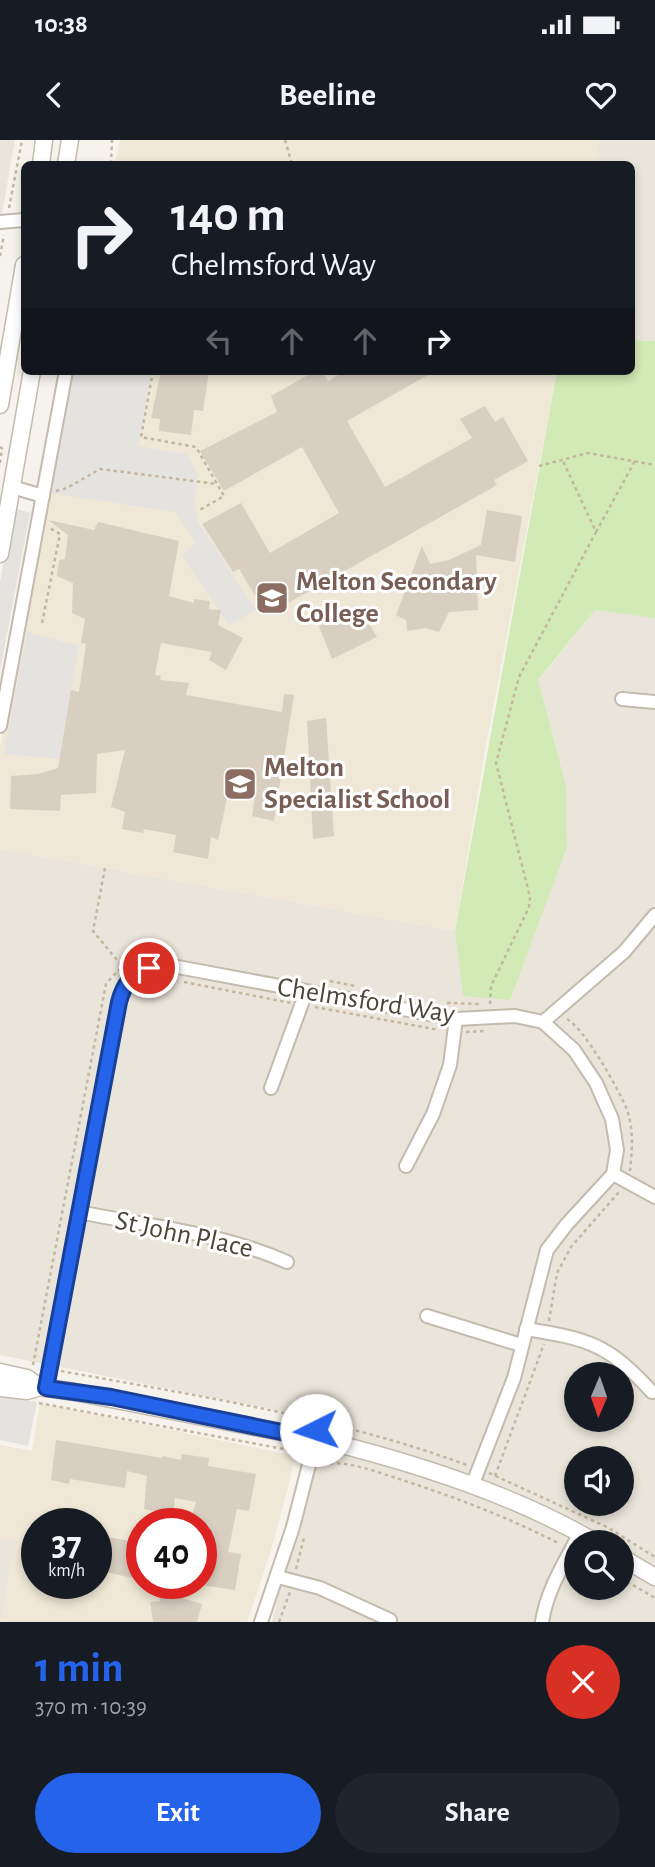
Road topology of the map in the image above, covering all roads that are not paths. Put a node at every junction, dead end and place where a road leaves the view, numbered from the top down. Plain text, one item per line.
1 (44, 140) edge
2 (70, 140) edge
3 (41, 161) edge
4 (66, 161) edge
5 (21, 220) edge
6 (3, 222) edge
7 (21, 282) edge
8 (31, 375) edge
9 (65, 375) edge
10 (1, 398) edge
11 (12, 487) junction
12 (47, 494) junction
13 (0, 554) edge
14 (622, 699) dead end
15 (655, 702) edge
16 (0, 726) edge
17 (655, 915) edge
18 (303, 998) junction
19 (548, 1017) junction
20 (456, 1025) junction
21 (271, 1088) dead end
22 (406, 1166) dead end
23 (619, 1178) junction
24 (655, 1197) edge
25 (79, 1212) junction
26 (287, 1262) dead end
27 (427, 1316) dead end
28 (526, 1329) junction
29 (521, 1345) junction
30 (0, 1372) edge
31 (0, 1388) edge
32 (40, 1392) junction
33 (652, 1392) dead end
34 (314, 1447) junction
35 (472, 1486) junction
36 (569, 1530) edge
37 (564, 1563) edge
38 (634, 1565) edge
39 (278, 1577) junction
40 (655, 1577) edge
41 (390, 1620) edge
42 (261, 1622) edge
43 (542, 1622) edge

1 - 3 street
2 - 4 street
5 - 6 street
7 - 10 street
8 - 11 street
9 - 12 street
11 - 12 street
11 - 13 street
12 - 16 street
14 - 15 street
17 - 19 street
18 - 20 street, Chelmsford Way
18 - 21 street
18 - 25 street, Chelmsford Way
19 - 20 street, Chelmsford Way
19 - 23 street
20 - 22 street
23 - 24 street
23 - 28 street
25 - 26 street, St John Place
25 - 32 street, Chelmsford Way
27 - 29 street
28 - 29 street
28 - 33 street
29 - 35 street
30 - 32 street
31 - 32 street
32 - 34 street
34 - 35 street
34 - 39 street
35 - 36 street
37 - 43 street
38 - 40 street
39 - 41 street
39 - 42 street

